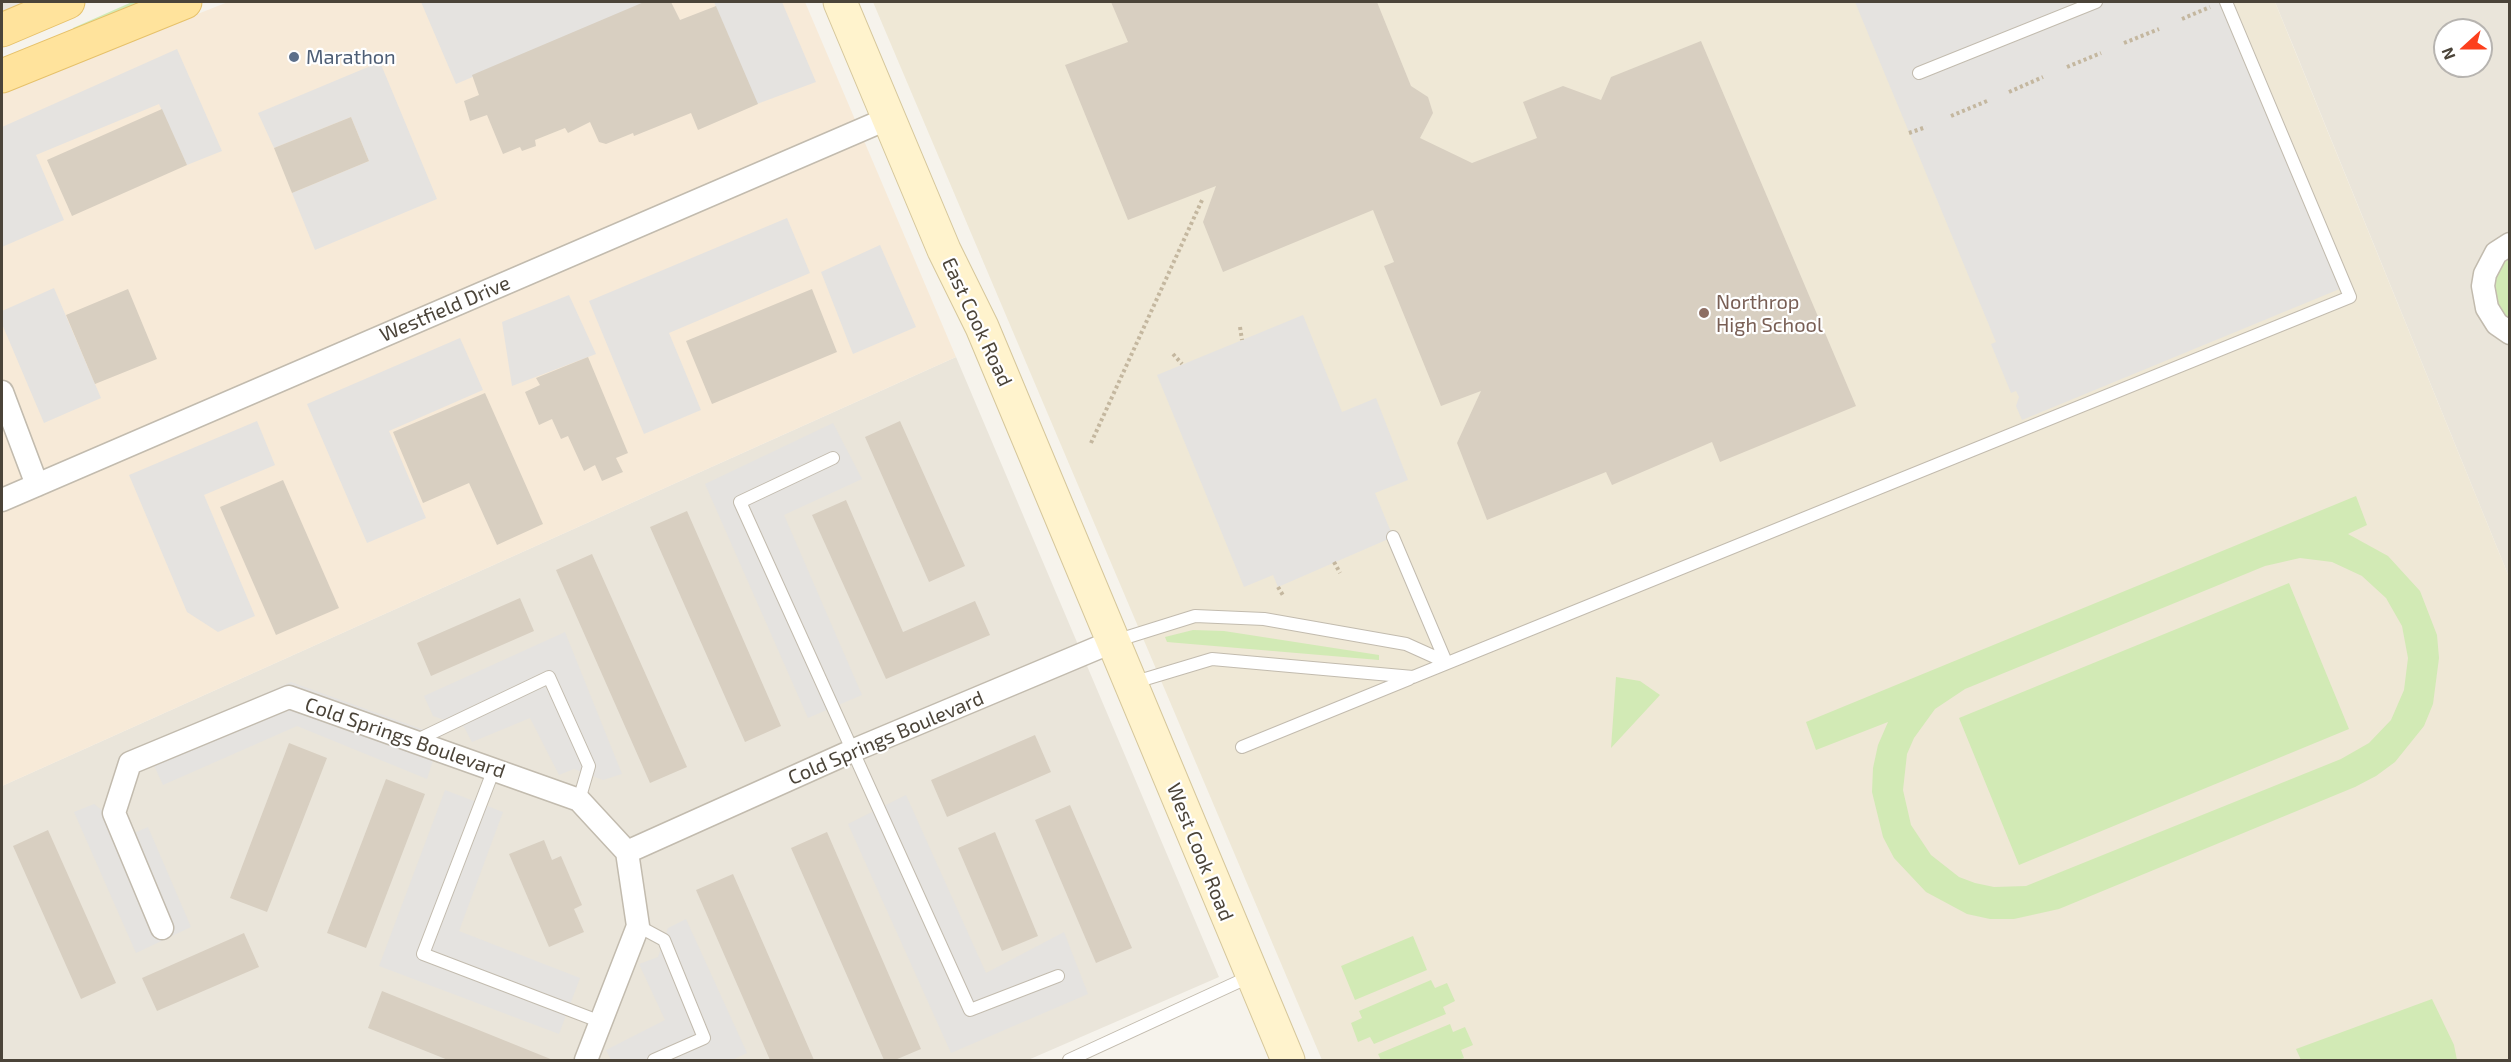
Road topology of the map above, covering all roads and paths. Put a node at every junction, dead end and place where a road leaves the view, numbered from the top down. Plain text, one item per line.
1 (68, 2) edge
2 (186, 2) edge
3 (840, 2) edge
4 (2096, 2) edge
5 (2221, 3) edge
6 (2182, 19) dead end
7 (2159, 28) dead end
8 (2, 30) edge
9 (2124, 44) dead end
10 (2101, 53) dead end
11 (2067, 67) dead end
12 (1919, 73) dead end
13 (2, 75) edge
14 (2043, 77) dead end
15 (2009, 92) dead end
16 (1987, 101) dead end
17 (1952, 116) dead end
18 (889, 118) junction
19 (1926, 127) dead end
20 (1909, 133) dead end
21 (1203, 198) dead end
22 (2510, 244) edge
23 (1240, 327) dead end
24 (2510, 333) edge
25 (1242, 340) dead end
26 (1173, 354) dead end
27 (1182, 364) dead end
28 (2, 392) edge
29 (1091, 443) dead end
30 (833, 458) dead end
31 (37, 485) junction
32 (2, 500) edge
33 (1393, 537) dead end
34 (1334, 562) dead end
35 (1340, 573) dead end
36 (1278, 586) dead end
37 (1284, 597) dead end
38 (1114, 642) junction
39 (1446, 662) junction
40 (1413, 677) junction
41 (1130, 683) junction
42 (414, 741) junction
43 (1242, 747) dead end
44 (852, 751) junction
45 (494, 769) junction
46 (579, 800) junction
47 (627, 852) junction
48 (639, 926) junction
49 (162, 928) dead end
50 (1058, 976) dead end
51 (1251, 976) junction
52 (601, 1022) junction
53 (586, 1060) edge
54 (654, 1060) edge
55 (1069, 1060) edge
56 (1288, 1060) edge

1 - 8 main road
2 - 13 main road
3 - 18 main road, East Cook Road
4 - 12 lane
5 - 6 path
5 - 39 lane
7 - 9 path
10 - 11 path
14 - 15 path
16 - 17 path
18 - 31 street, Westfield Drive
18 - 38 main road, East Cook Road
19 - 20 path
21 - 29 path
22 - 24 street
23 - 25 path
26 - 27 path
28 - 31 street
30 - 44 lane
31 - 32 street, Westfield Drive
33 - 39 lane
34 - 35 path
36 - 37 path
38 - 39 lane
38 - 41 main road, West Cook Road
38 - 44 street, Cold Springs Boulevard
39 - 40 lane
40 - 41 lane
40 - 43 lane
41 - 51 main road, West Cook Road
42 - 45 street, Cold Springs Boulevard
42 - 46 lane
42 - 49 street, Cold Springs Boulevard
44 - 47 street, Cold Springs Boulevard
44 - 50 lane
45 - 46 street, Cold Springs Boulevard
45 - 52 lane
46 - 47 street, Cold Springs Boulevard
47 - 48 street
48 - 52 street
48 - 54 lane
51 - 55 lane
51 - 56 main road, West Cook Road
52 - 53 street

